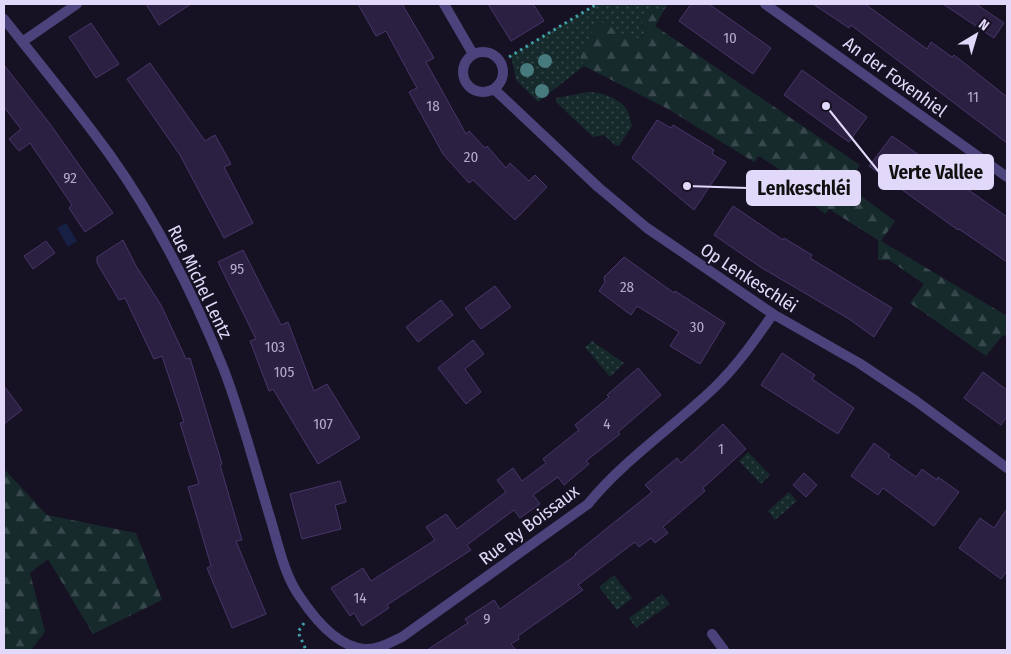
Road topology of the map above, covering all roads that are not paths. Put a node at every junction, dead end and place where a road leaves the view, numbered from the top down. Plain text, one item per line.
1 (77, 4) edge
2 (444, 4) edge
3 (765, 4) edge
4 (4, 19) edge
5 (22, 42) junction
6 (474, 54) junction
7 (494, 89) junction
8 (1007, 177) edge
9 (774, 314) junction
10 (1007, 468) edge
11 (299, 596) joint
12 (712, 634) dead end
13 (365, 650) edge
14 (724, 650) edge

1 - 5 street
2 - 6 street
3 - 8 street, An der Foxenhiel
4 - 5 street, Rue Michel Lentz
5 - 11 street, Rue Michel Lentz
6 - 7 street
6 - 7 street
7 - 9 street, Op Lenkeschléi
9 - 10 street, Op Lenkeschléi
9 - 13 street, Rue Ry Boissaux
11 - 13 street, Rue Ry Boissaux
12 - 14 street

